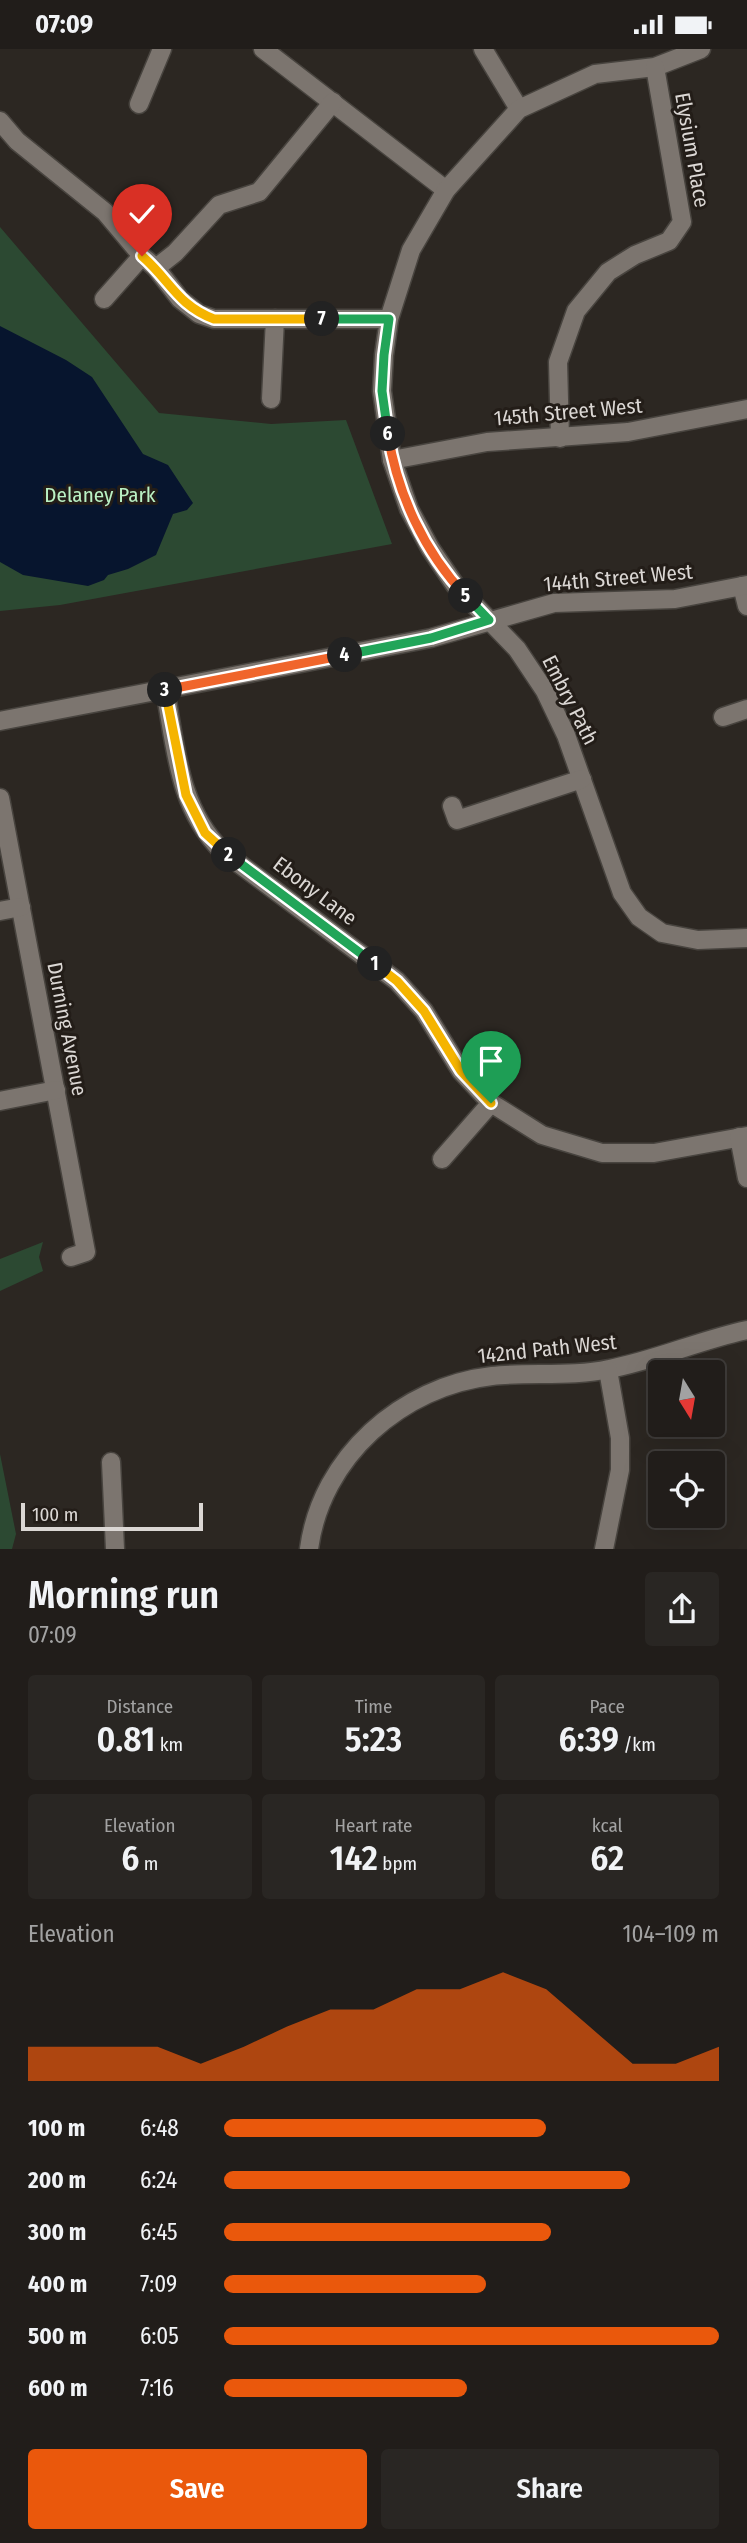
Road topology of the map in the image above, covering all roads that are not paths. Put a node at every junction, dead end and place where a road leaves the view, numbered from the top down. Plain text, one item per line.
1 (162, 49) edge
2 (263, 49) edge
3 (483, 49) edge
4 (701, 49) edge
5 (655, 67) junction
6 (333, 102) junction
7 (139, 104) dead end
8 (519, 109) junction
9 (0, 121) edge
10 (446, 190) junction
11 (149, 262) junction
12 (104, 299) dead end
13 (275, 319) junction
14 (389, 319) junction
15 (271, 399) dead end
16 (747, 409) edge
17 (560, 438) junction
18 (392, 460) junction
19 (745, 585) edge
20 (747, 606) edge
21 (489, 620) junction
22 (165, 690) junction
23 (747, 709) edge
24 (723, 717) dead end
25 (0, 721) edge
26 (582, 779) junction
27 (0, 798) edge
28 (452, 806) dead end
29 (21, 907) junction
30 (0, 911) edge
31 (747, 938) edge
32 (56, 1090) junction
33 (0, 1101) edge
34 (491, 1103) junction
35 (743, 1137) edge
36 (442, 1159) dead end
37 (747, 1178) edge
38 (71, 1257) dead end
39 (747, 1330) edge
40 (608, 1370) junction
41 (111, 1462) dead end
42 (115, 1549) edge
43 (309, 1549) edge
44 (604, 1549) edge

1 - 7 street
2 - 6 street
3 - 8 street
4 - 5 street, Embry Path
5 - 8 street, Embry Path
5 - 17 street, Elysium Place
6 - 10 street
6 - 11 street
8 - 10 street, Embry Path
9 - 11 street
10 - 14 street, Embry Path
11 - 12 street
11 - 13 street
13 - 14 street
13 - 15 street
14 - 18 street, Embry Path
16 - 17 street, 145th Street West
17 - 18 street, 145th Street West
18 - 21 street, Embry Path
19 - 20 street
19 - 21 street, 144th Street West
21 - 22 street, 144th Street West
21 - 26 street, Embry Path
22 - 25 street, 144th Street West
22 - 34 street, Ebony Lane
23 - 24 street
26 - 28 street
26 - 31 street, Embry Path
27 - 29 street, Durning Avenue
29 - 30 street
29 - 32 street, Durning Avenue
32 - 33 street
32 - 38 street, Durning Avenue
34 - 35 street, Ebony Lane
34 - 36 street
35 - 37 street
39 - 40 street, 142nd Path West
40 - 43 street, 142nd Path West
40 - 44 street
41 - 42 street

